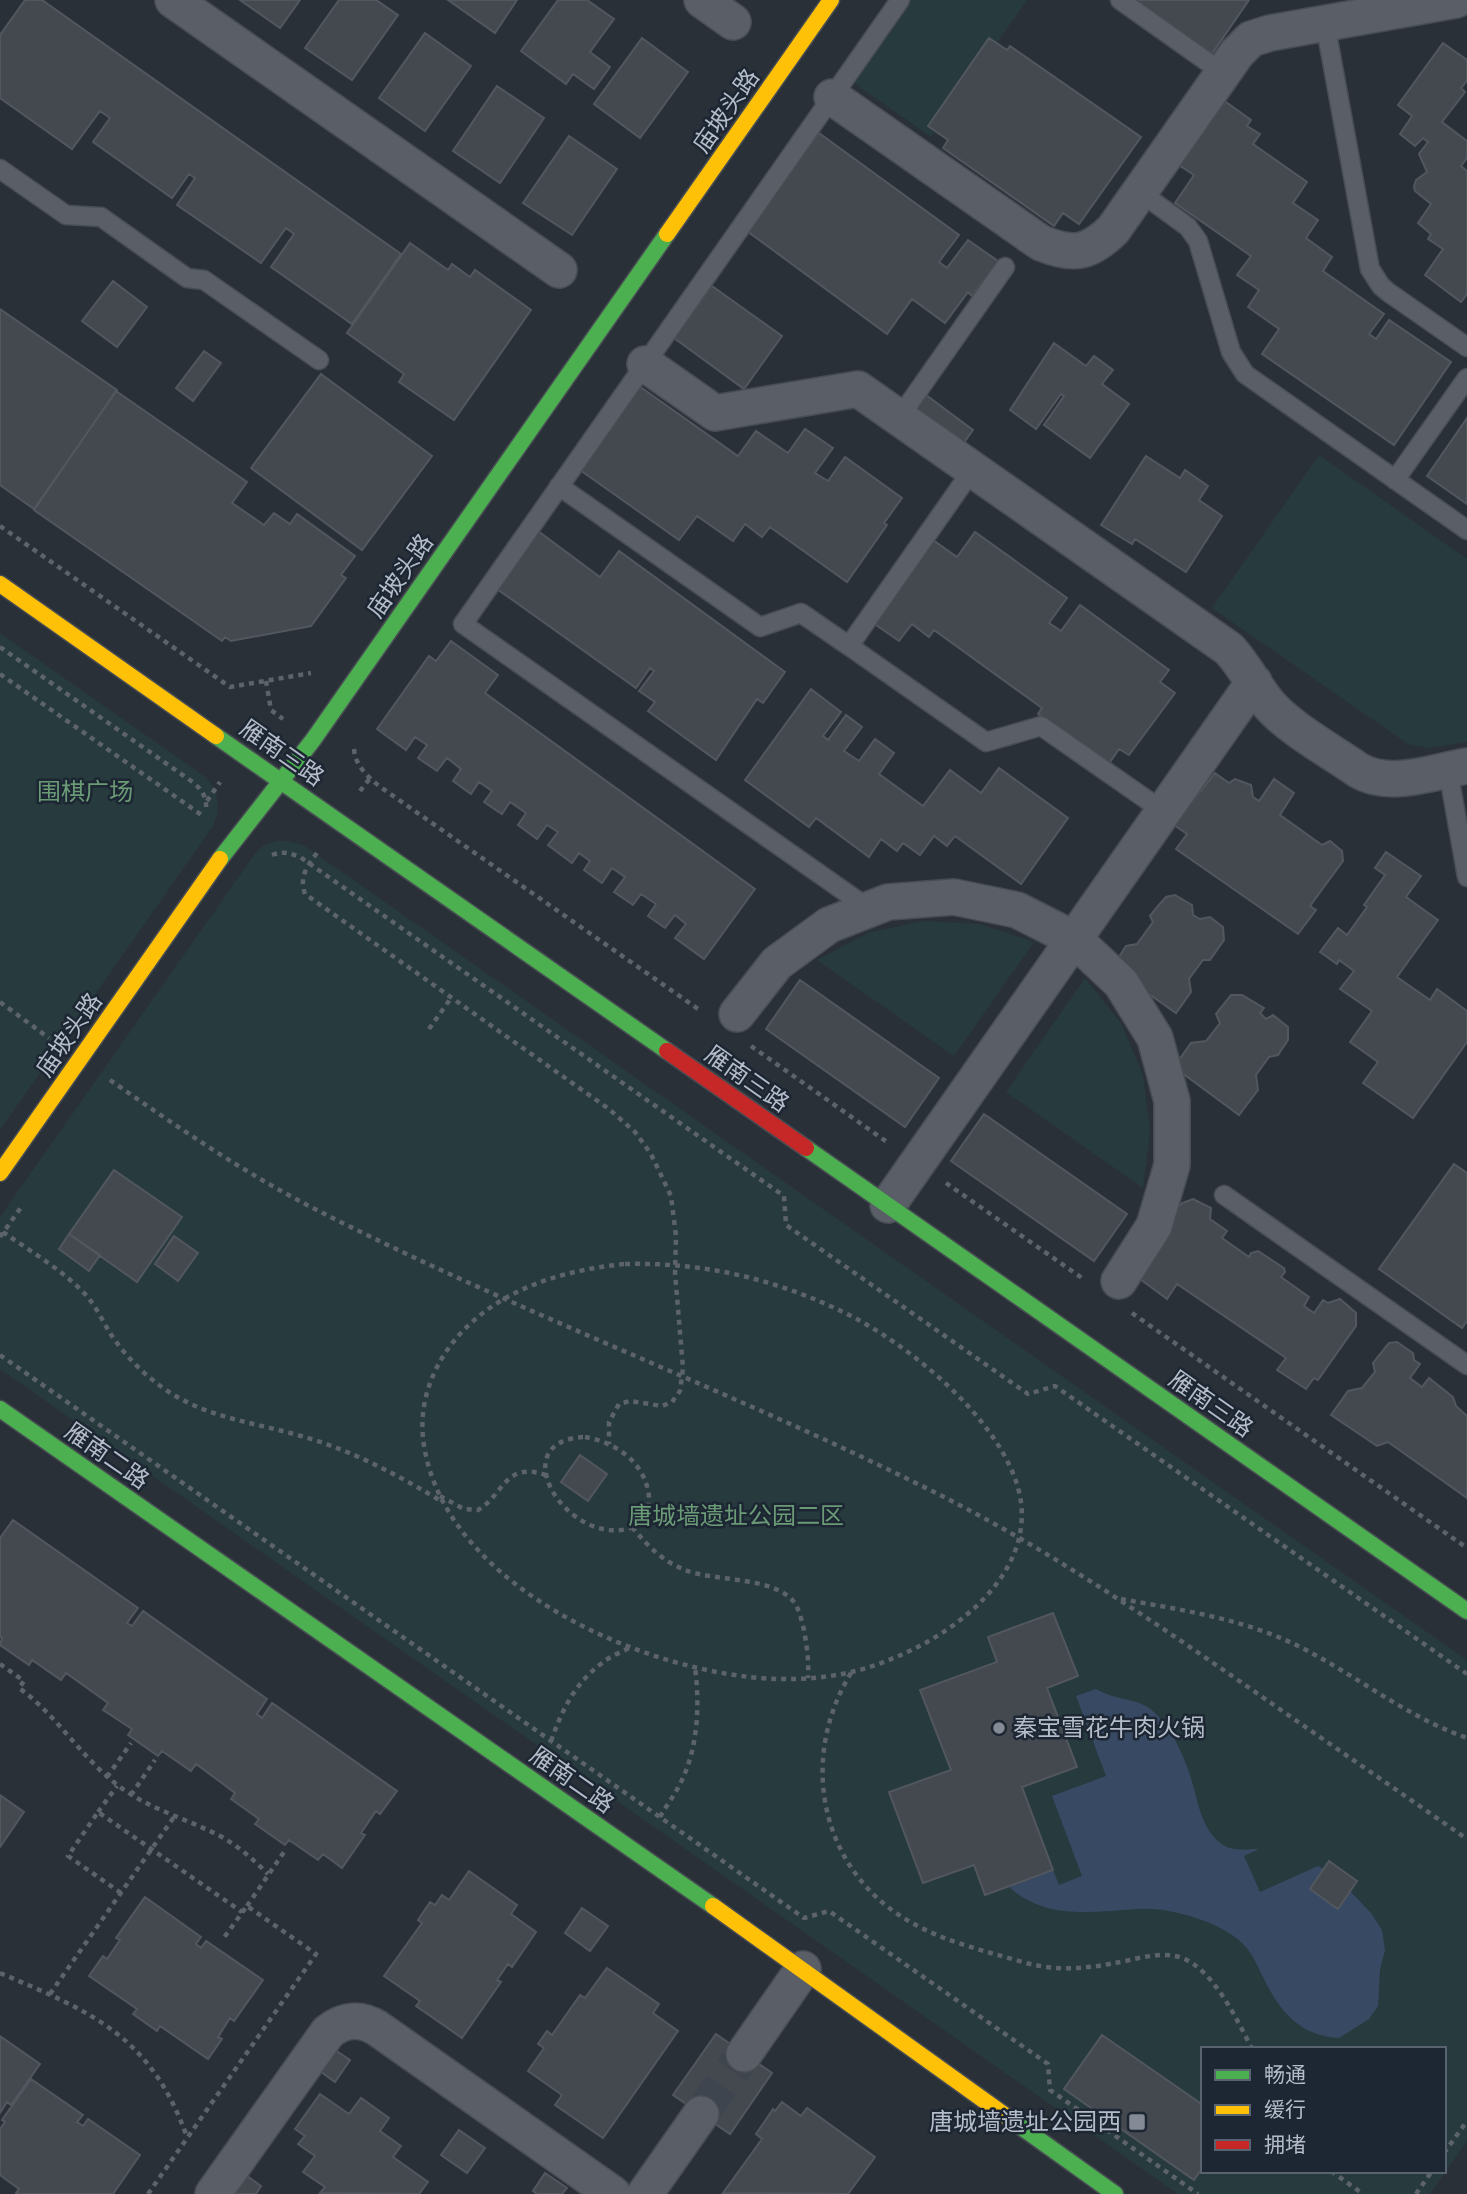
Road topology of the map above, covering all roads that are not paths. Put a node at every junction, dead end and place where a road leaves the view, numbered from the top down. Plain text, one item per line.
1 (173, 0) edge
2 (702, 0) edge
3 (831, 0) edge
4 (900, 0) edge
5 (1120, 0) edge
6 (1456, 0) edge
7 (1390, 5) edge
8 (733, 22) dead end
9 (1325, 23) junction
10 (1223, 72) junction
11 (832, 97) junction
12 (0, 169) edge
13 (1140, 192) junction
14 (1005, 267) dead end
15 (559, 270) dead end
16 (1467, 347) edge
17 (318, 360) dead end
18 (645, 364) junction
19 (1467, 378) edge
20 (899, 418) junction
21 (973, 470) junction
22 (1395, 480) junction
23 (559, 486) junction
24 (1467, 530) edge
25 (0, 584) edge
26 (849, 646) junction
27 (1254, 682) junction
28 (1458, 768) edge
29 (281, 781) junction
30 (1164, 811) junction
31 (1467, 877) edge
32 (868, 908) junction
33 (1074, 939) junction
34 (737, 1014) dead end
35 (0, 1173) edge
36 (1224, 1195) dead end
37 (888, 1205) junction
38 (1119, 1281) dead end
39 (1467, 1365) edge
40 (0, 1409) edge
41 (1467, 1611) edge
42 (803, 1969) junction
43 (744, 2054) tunnel mouth
44 (701, 2114) tunnel mouth
45 (213, 2194) edge
46 (614, 2194) edge
47 (645, 2194) edge
48 (1115, 2194) edge

1 - 15 street
2 - 8 street
3 - 29 street, 庙坡头路
4 - 11 lane
5 - 10 lane
6 - 7 street
7 - 9 street
9 - 10 street
9 - 16 lane
10 - 13 street
11 - 13 street
11 - 18 lane
12 - 17 lane
13 - 22 lane
14 - 20 lane
18 - 20 street
18 - 23 lane
19 - 22 lane
20 - 21 street
21 - 26 lane
21 - 27 street
22 - 24 lane
23 - 26 lane
23 - 32 lane
25 - 29 street, 雁南三路
26 - 30 lane
27 - 28 street
27 - 30 street
28 - 31 lane
29 - 35 street, 庙坡头路
29 - 37 street, 雁南三路
30 - 33 street
32 - 33 street
32 - 34 street
33 - 37 street
33 - 38 street
36 - 39 lane
37 - 41 street, 雁南三路
40 - 42 street, 雁南二路
42 - 43 street
42 - 48 street, 雁南二路
44 - 47 street
45 - 46 street

